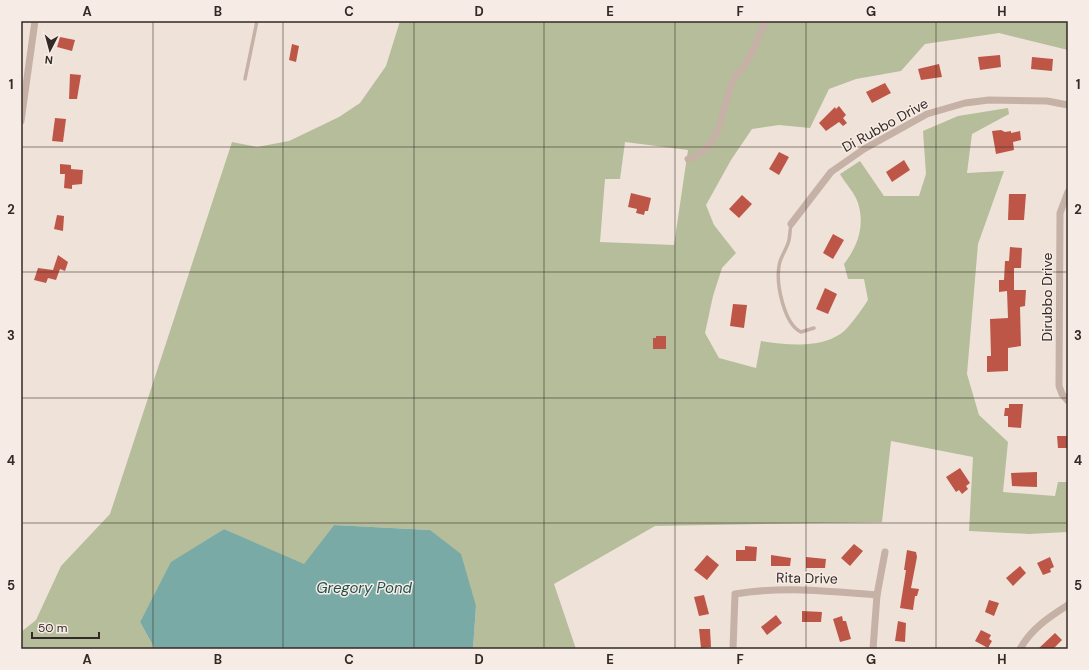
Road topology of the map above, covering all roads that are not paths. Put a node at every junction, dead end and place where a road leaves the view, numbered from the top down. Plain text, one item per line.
1 (35, 21) edge
2 (256, 21) edge
3 (766, 21) edge
4 (246, 79) dead end
5 (1068, 105) edge
6 (21, 121) edge
7 (688, 159) dead end
8 (1068, 192) edge
9 (791, 224) joint
10 (814, 328) dead end
11 (1068, 401) edge
12 (885, 552) dead end
13 (878, 595) junction
14 (1068, 605) edge
15 (733, 649) edge
16 (873, 649) edge
17 (1020, 649) edge

1 - 6 street
2 - 4 lane
3 - 7 street
5 - 9 street, Di Rubbo Drive
8 - 11 street, Dirubbo Drive
9 - 10 lane
12 - 13 street
13 - 15 street, Rita Drive
13 - 16 street
14 - 17 street

